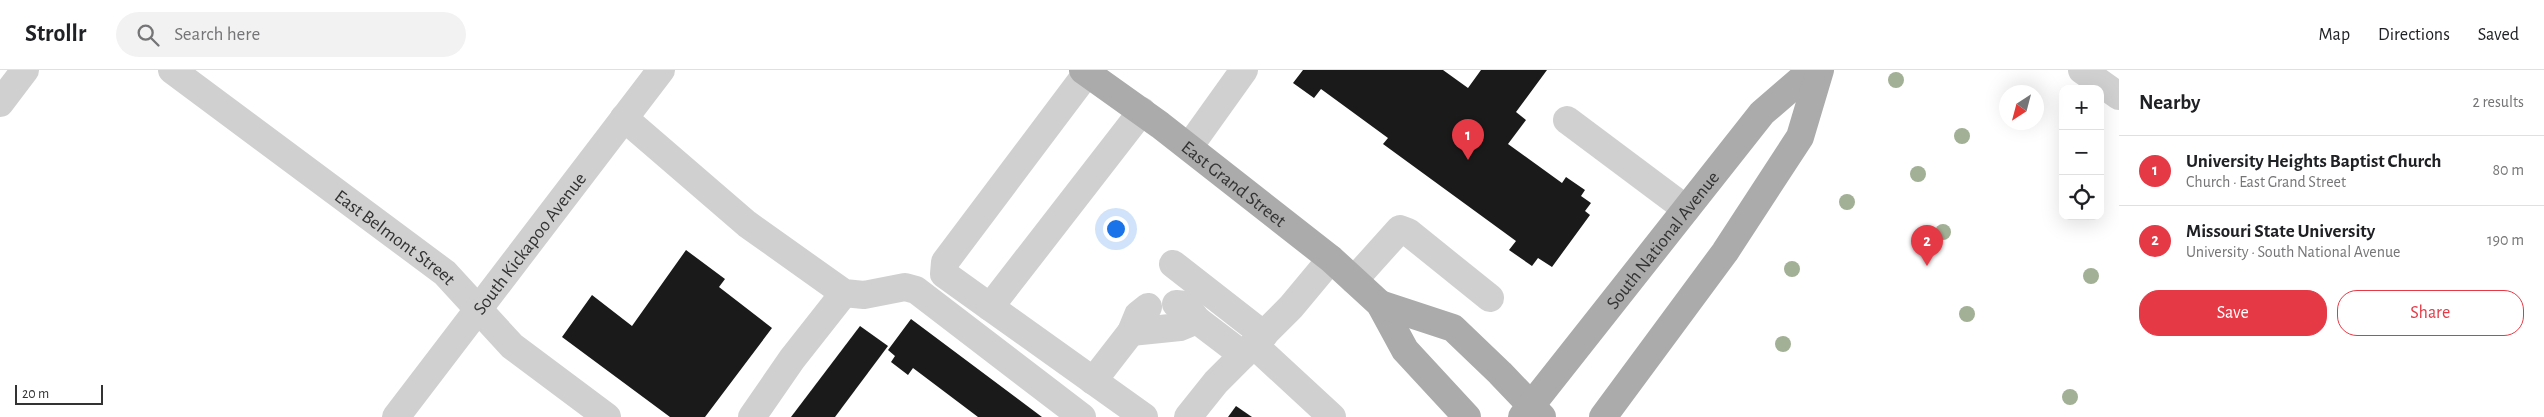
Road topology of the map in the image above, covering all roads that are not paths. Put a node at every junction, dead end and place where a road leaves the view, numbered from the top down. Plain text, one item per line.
1 (25, 70) edge
2 (172, 70) edge
3 (661, 70) edge
4 (1244, 70) edge
5 (1812, 70) edge
6 (1820, 70) edge
7 (2082, 70) edge
8 (1085, 71) edge
9 (2119, 96) edge
10 (0, 103) edge
11 (1142, 111) junction
12 (624, 118) junction
13 (1567, 120) dead end
14 (1190, 147) junction
15 (1686, 209) junction
16 (1331, 259) junction
17 (1173, 264) dead end
18 (1354, 280) junction
19 (844, 294) junction
20 (1490, 298) dead end
21 (1380, 304) junction
22 (990, 307) junction
23 (1148, 307) dead end
24 (478, 309) junction
25 (1131, 332) junction
26 (1254, 345) junction
27 (1093, 381) junction
28 (1532, 413) edge
29 (396, 417) edge
30 (607, 417) edge
31 (752, 417) edge
32 (1082, 417) edge
33 (1144, 417) edge
34 (1188, 417) edge
35 (1332, 417) edge
36 (1467, 417) edge
37 (1603, 417) edge

1 - 10 street
2 - 24 street, East Belmont Street
3 - 12 street, South Kickapoo Avenue
4 - 14 street
5 - 15 main road, South National Avenue
6 - 37 main road
7 - 9 street
8 - 11 main road, East Grand Street
8 - 22 street
11 - 14 main road, East Grand Street
11 - 22 street
12 - 19 street
12 - 24 street, South Kickapoo Avenue
13 - 15 street
14 - 16 main road, East Grand Street
15 - 28 main road, South National Avenue
16 - 18 main road, East Grand Street
16 - 26 street
17 - 26 street
18 - 20 street
18 - 21 main road, East Grand Street
19 - 31 street
19 - 32 street
21 - 28 main road, East Grand Street
21 - 36 main road, East Grand Street
22 - 27 street
23 - 25 street
24 - 29 street, South Kickapoo Avenue
24 - 30 street, East Belmont Street
25 - 26 street
25 - 27 street
26 - 34 street
26 - 35 street
27 - 33 street

